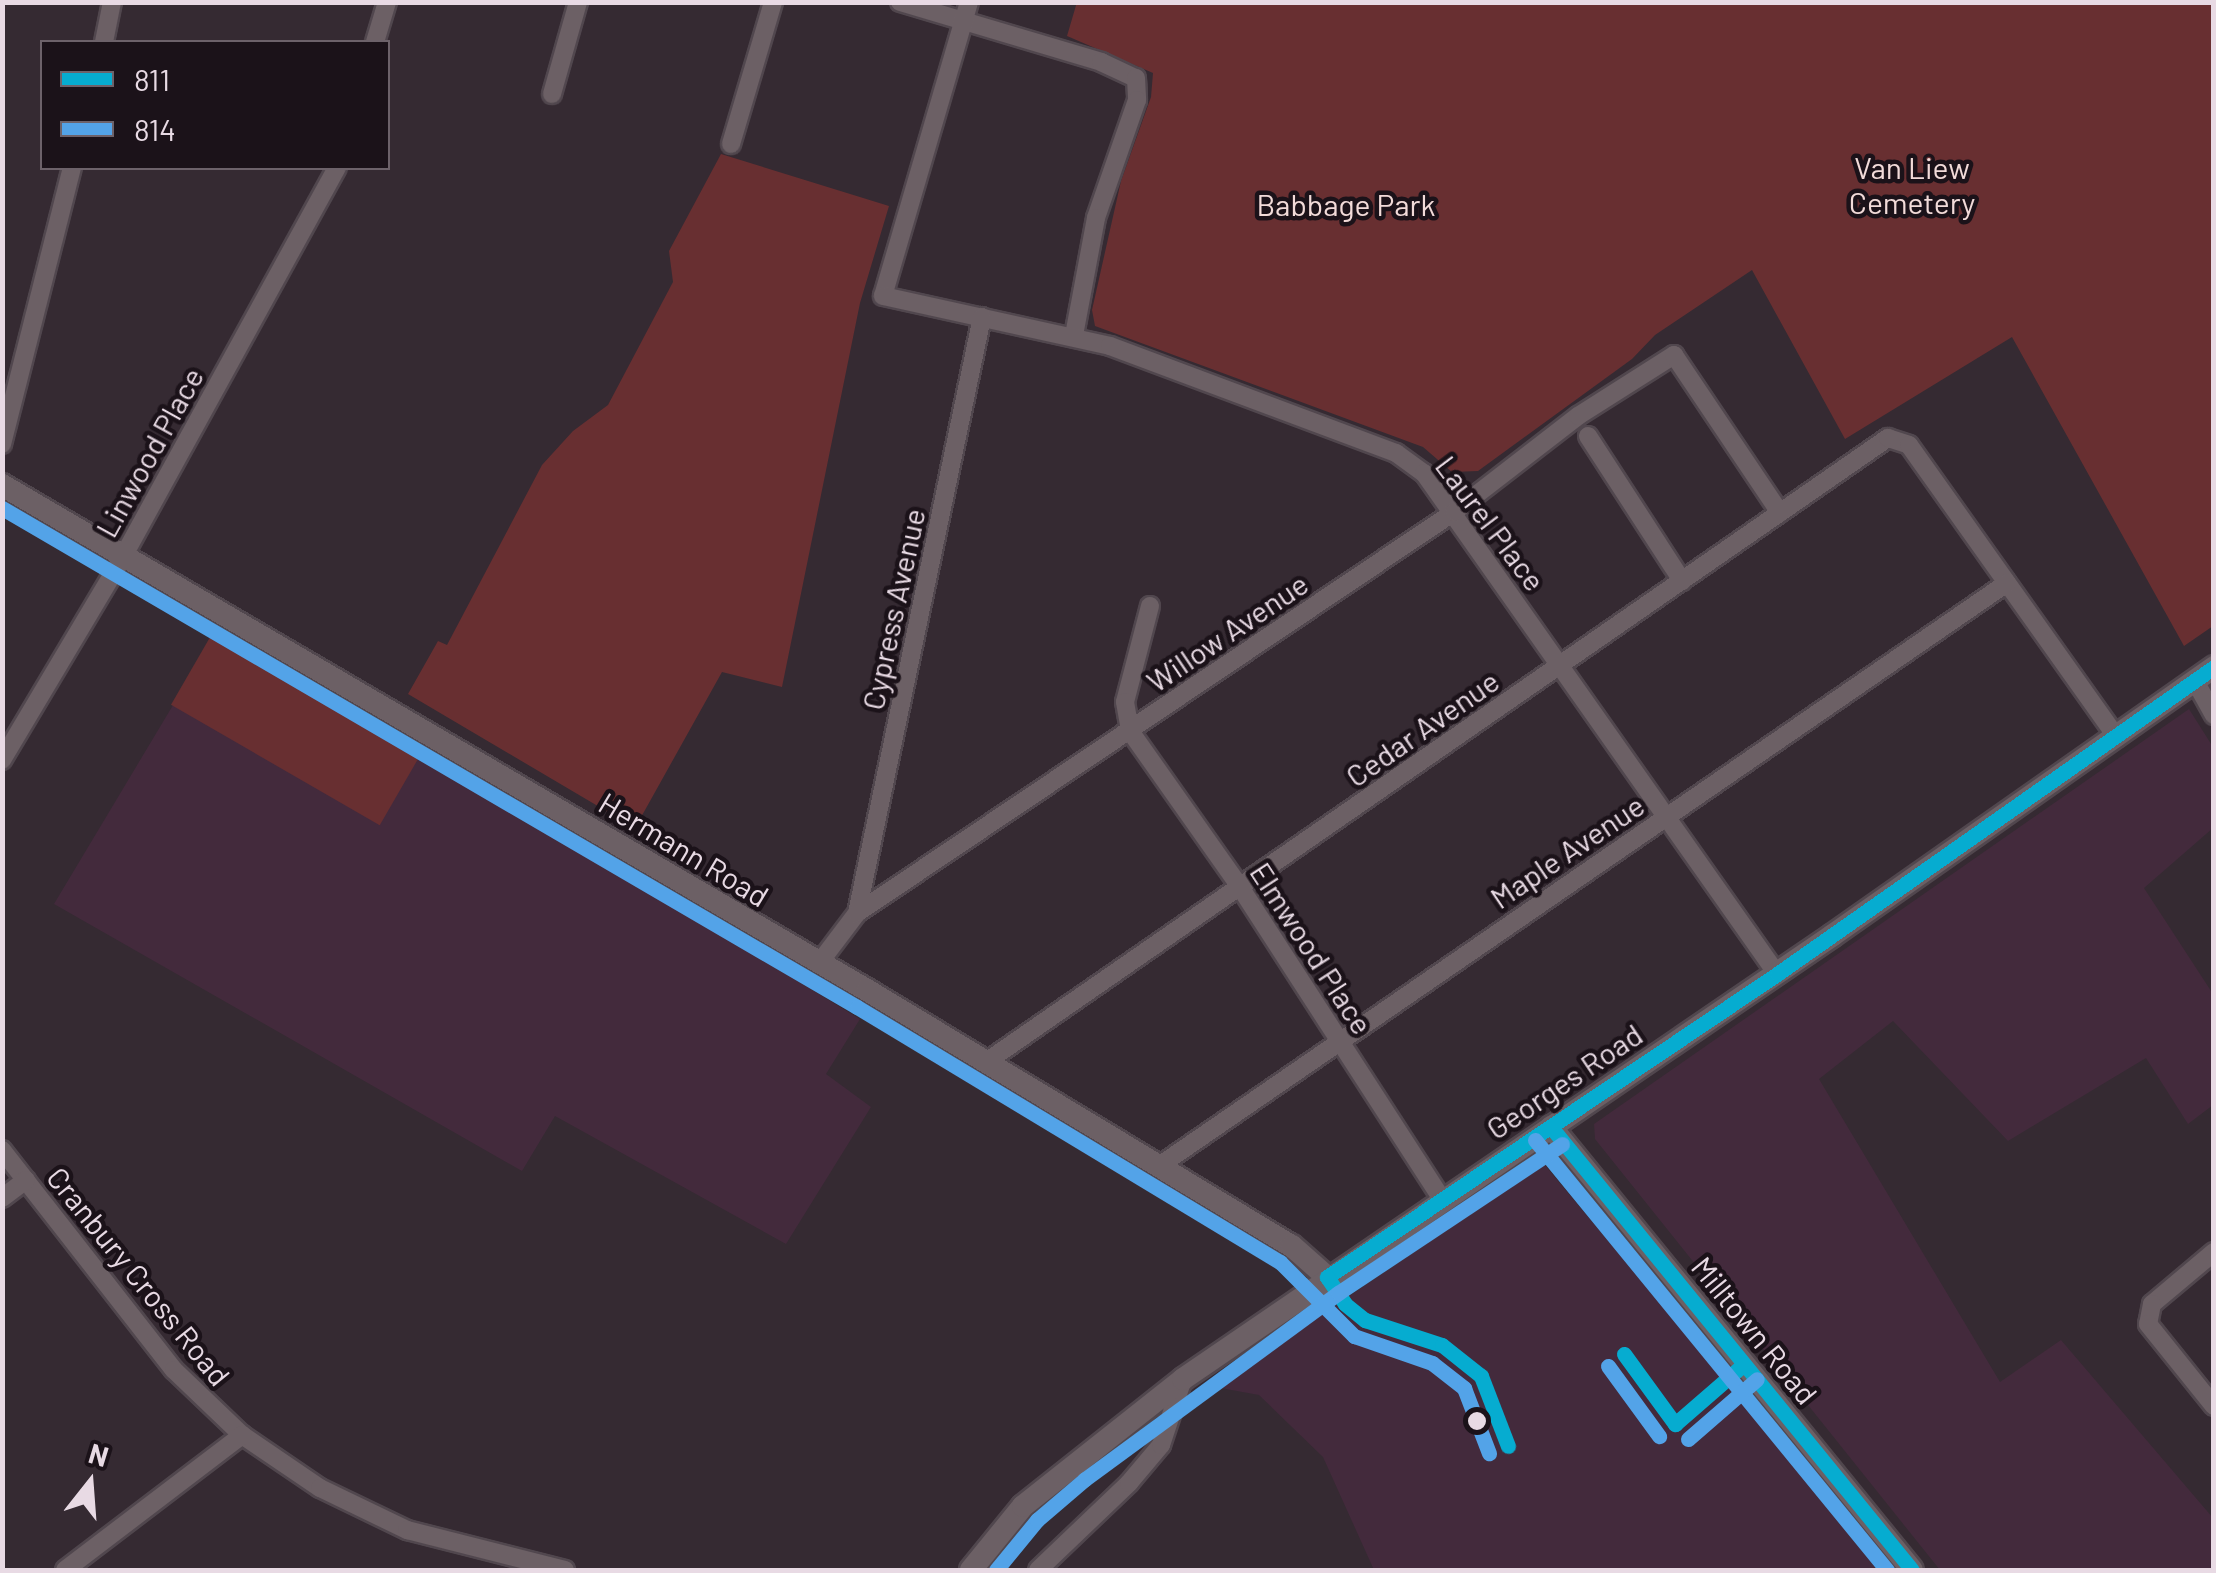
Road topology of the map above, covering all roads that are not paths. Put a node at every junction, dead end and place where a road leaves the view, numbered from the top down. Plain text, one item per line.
1 (112, 2) edge
2 (387, 2) edge
3 (578, 2) edge
4 (773, 2) edge
5 (900, 2) edge
6 (970, 2) edge
7 (964, 22) junction
8 (104, 40) edge
9 (376, 40) edge
10 (552, 94) dead end
11 (730, 144) dead end
12 (71, 170) edge
13 (337, 170) edge
14 (982, 317) junction
15 (1074, 336) junction
16 (1588, 436) dead end
17 (2, 444) edge
18 (2, 485) edge
19 (1454, 512) junction
20 (1780, 513) junction
21 (124, 555) junction
22 (1682, 582) junction
23 (2007, 583) junction
24 (1150, 606) dead end
25 (1561, 665) junction
26 (2204, 674) edge
27 (2214, 715) edge
28 (1130, 732) junction
29 (2117, 738) junction
30 (2, 760) edge
31 (1667, 816) junction
32 (1240, 888) junction
33 (857, 913) junction
34 (820, 962) junction
35 (1777, 974) junction
36 (1339, 1040) junction
37 (986, 1062) junction
38 (1551, 1127) junction
39 (2, 1150) edge
40 (1159, 1166) junction
41 (26, 1180) junction
42 (2, 1198) edge
43 (1442, 1199) junction
44 (2214, 1252) edge
45 (1327, 1277) junction
46 (1183, 1379) junction
47 (2214, 1406) edge
48 (242, 1435) junction
49 (65, 1570) edge
50 (565, 1570) edge
51 (971, 1570) edge
52 (1038, 1570) edge
53 (1912, 1570) edge

1 - 8 street
2 - 9 street
3 - 10 street
4 - 11 street
5 - 7 street
6 - 7 street
7 - 14 street, Laurel Place
7 - 15 street
12 - 17 street
13 - 21 street, Linwood Place
14 - 15 street, Laurel Place
14 - 33 street, Cypress Avenue
15 - 19 street, Laurel Place
16 - 22 street
18 - 21 street, Hermann Road
19 - 20 street, Willow Avenue
19 - 25 street, Laurel Place
19 - 28 street, Willow Avenue
20 - 22 street, Cedar Avenue
20 - 23 street, Cedar Avenue
21 - 30 street, Linwood Place
21 - 34 street, Hermann Road
22 - 25 street, Cedar Avenue
23 - 29 street
23 - 31 street, Maple Avenue
24 - 28 street
25 - 31 street, Laurel Place
25 - 32 street, Cedar Avenue
26 - 27 street
26 - 29 street, Georges Road
28 - 32 street, Elmwood Place
28 - 33 street, Willow Avenue
29 - 35 street, Georges Road
31 - 35 street, Laurel Place
31 - 36 street, Maple Avenue
32 - 36 street, Elmwood Place
32 - 37 street, Cedar Avenue
33 - 34 street, Willow Avenue
34 - 37 street, Hermann Road
35 - 38 street, Georges Road
36 - 40 street, Maple Avenue
36 - 43 street, Elmwood Place
37 - 40 street, Hermann Road
38 - 43 street, Georges Road
38 - 53 street, Milltown Road
39 - 41 street, Cranbury Cross Road
40 - 45 street, Hermann Road
41 - 42 street
41 - 48 street, Cranbury Cross Road
43 - 45 street, Georges Road
44 - 47 street
45 - 46 street, Georges Road
46 - 51 street, Georges Road
46 - 52 street
48 - 49 street
48 - 50 street, Cranbury Cross Road

